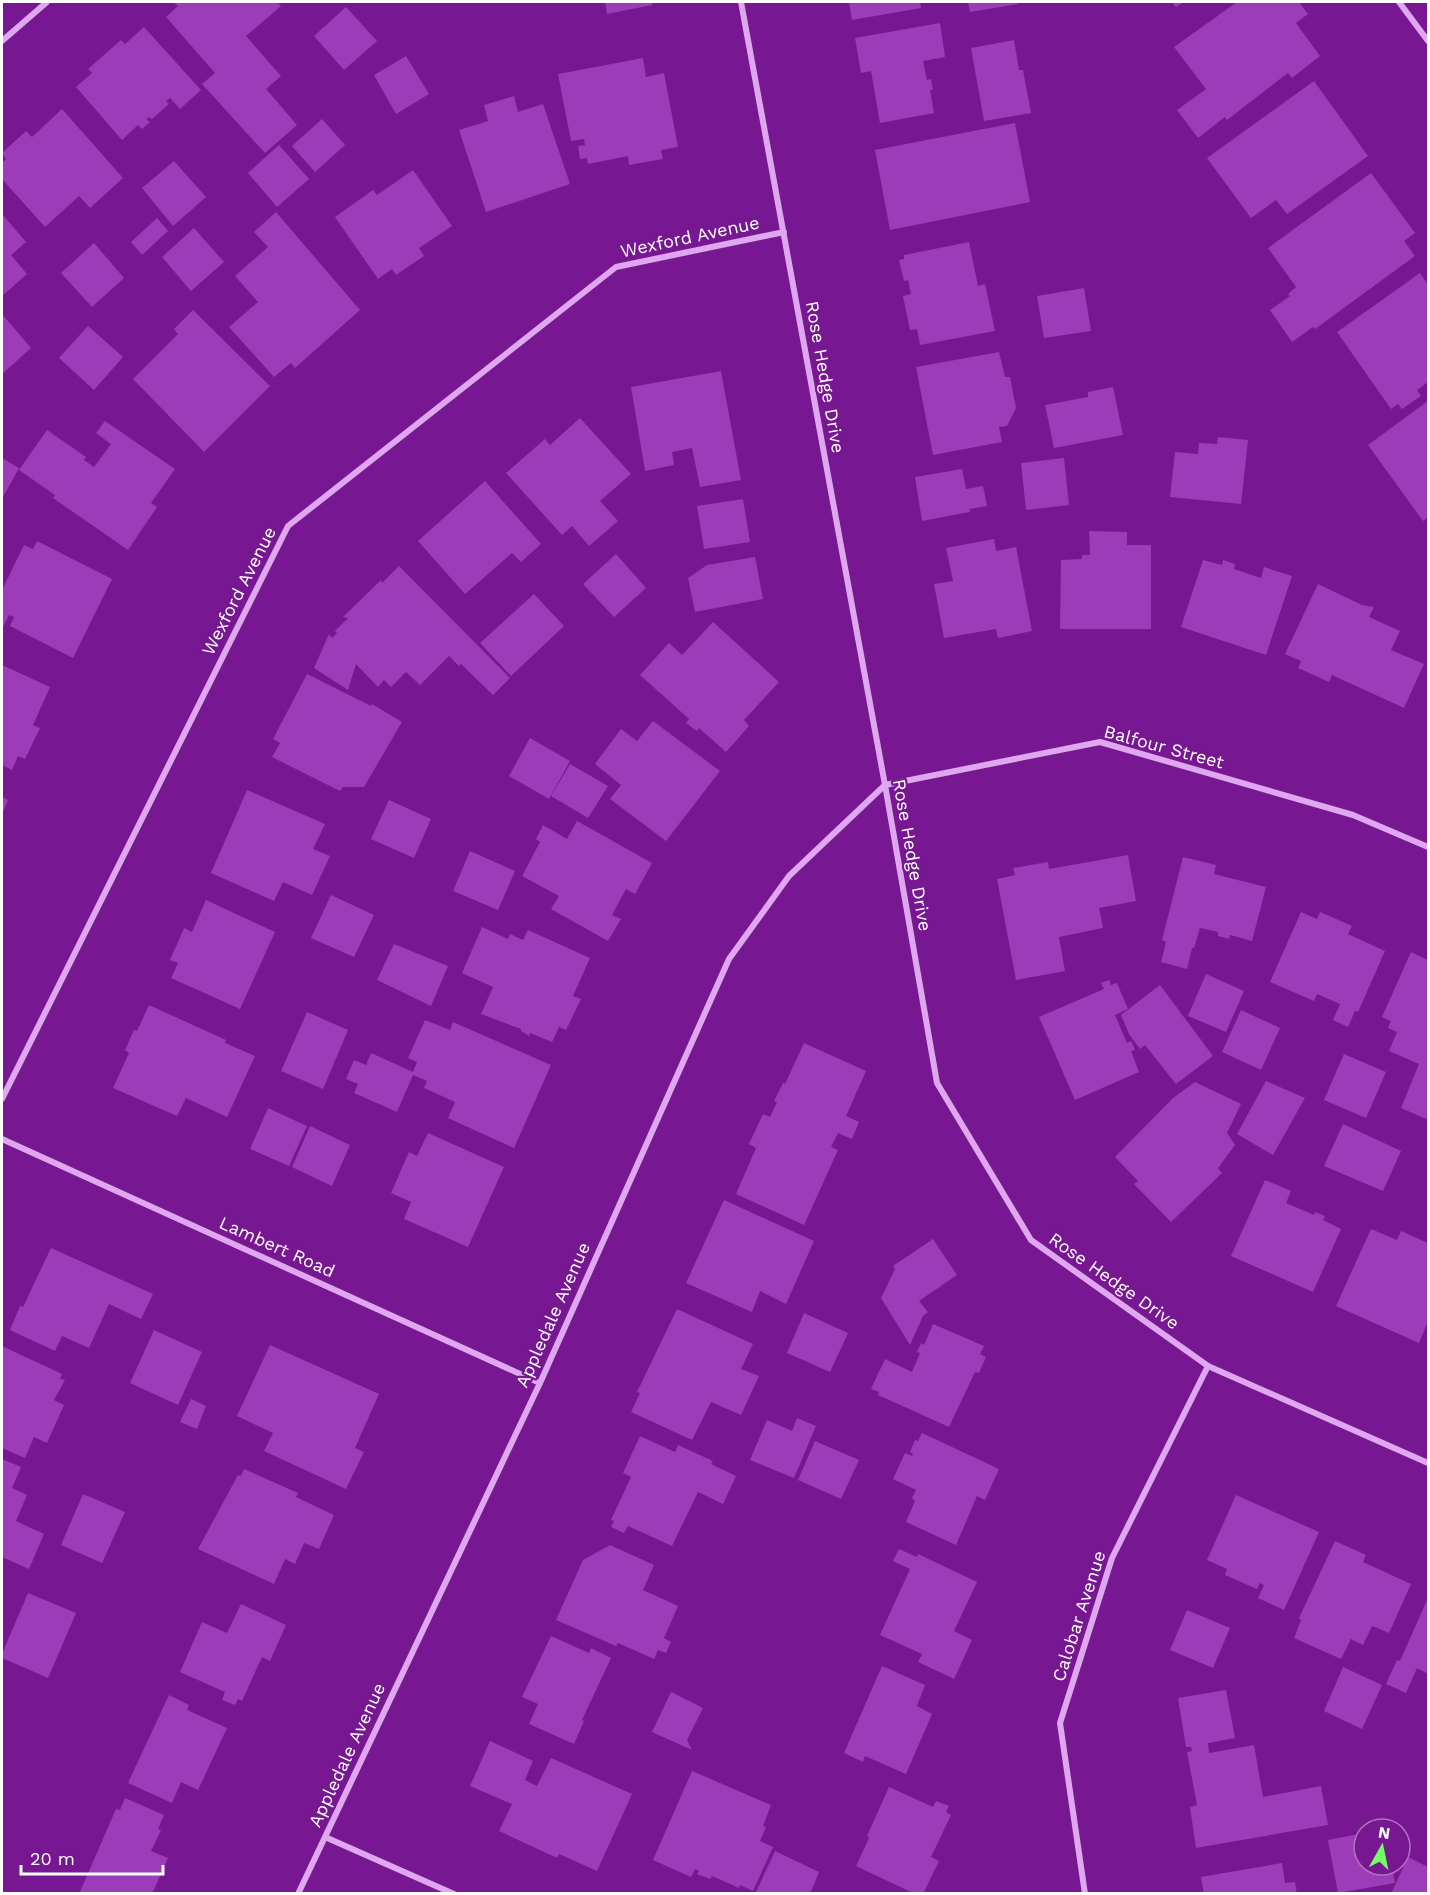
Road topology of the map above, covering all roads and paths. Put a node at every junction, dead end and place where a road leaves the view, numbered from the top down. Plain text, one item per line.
1 (47, 2) edge
2 (741, 2) edge
3 (1399, 2) edge
4 (2, 41) edge
5 (1428, 41) edge
6 (783, 232) junction
7 (885, 785) junction
8 (1428, 847) edge
9 (2, 1099) edge
10 (2, 1139) edge
11 (1208, 1366) junction
12 (540, 1383) junction
13 (1428, 1462) edge
14 (325, 1837) junction
15 (298, 1893) edge
16 (454, 1893) edge
17 (1085, 1893) edge

1 - 4 street
2 - 6 street, Rose Hedge Drive
3 - 5 street
6 - 7 street, Rose Hedge Drive
6 - 9 street, Wexford Avenue
7 - 8 street, Balfour Street
7 - 11 street, Rose Hedge Drive
7 - 12 street, Appledale Avenue
10 - 12 street, Lambert Road
11 - 13 street, Rose Hedge Drive
11 - 17 street, Calobar Avenue
12 - 14 street, Appledale Avenue
14 - 15 street, Appledale Avenue
14 - 16 street

